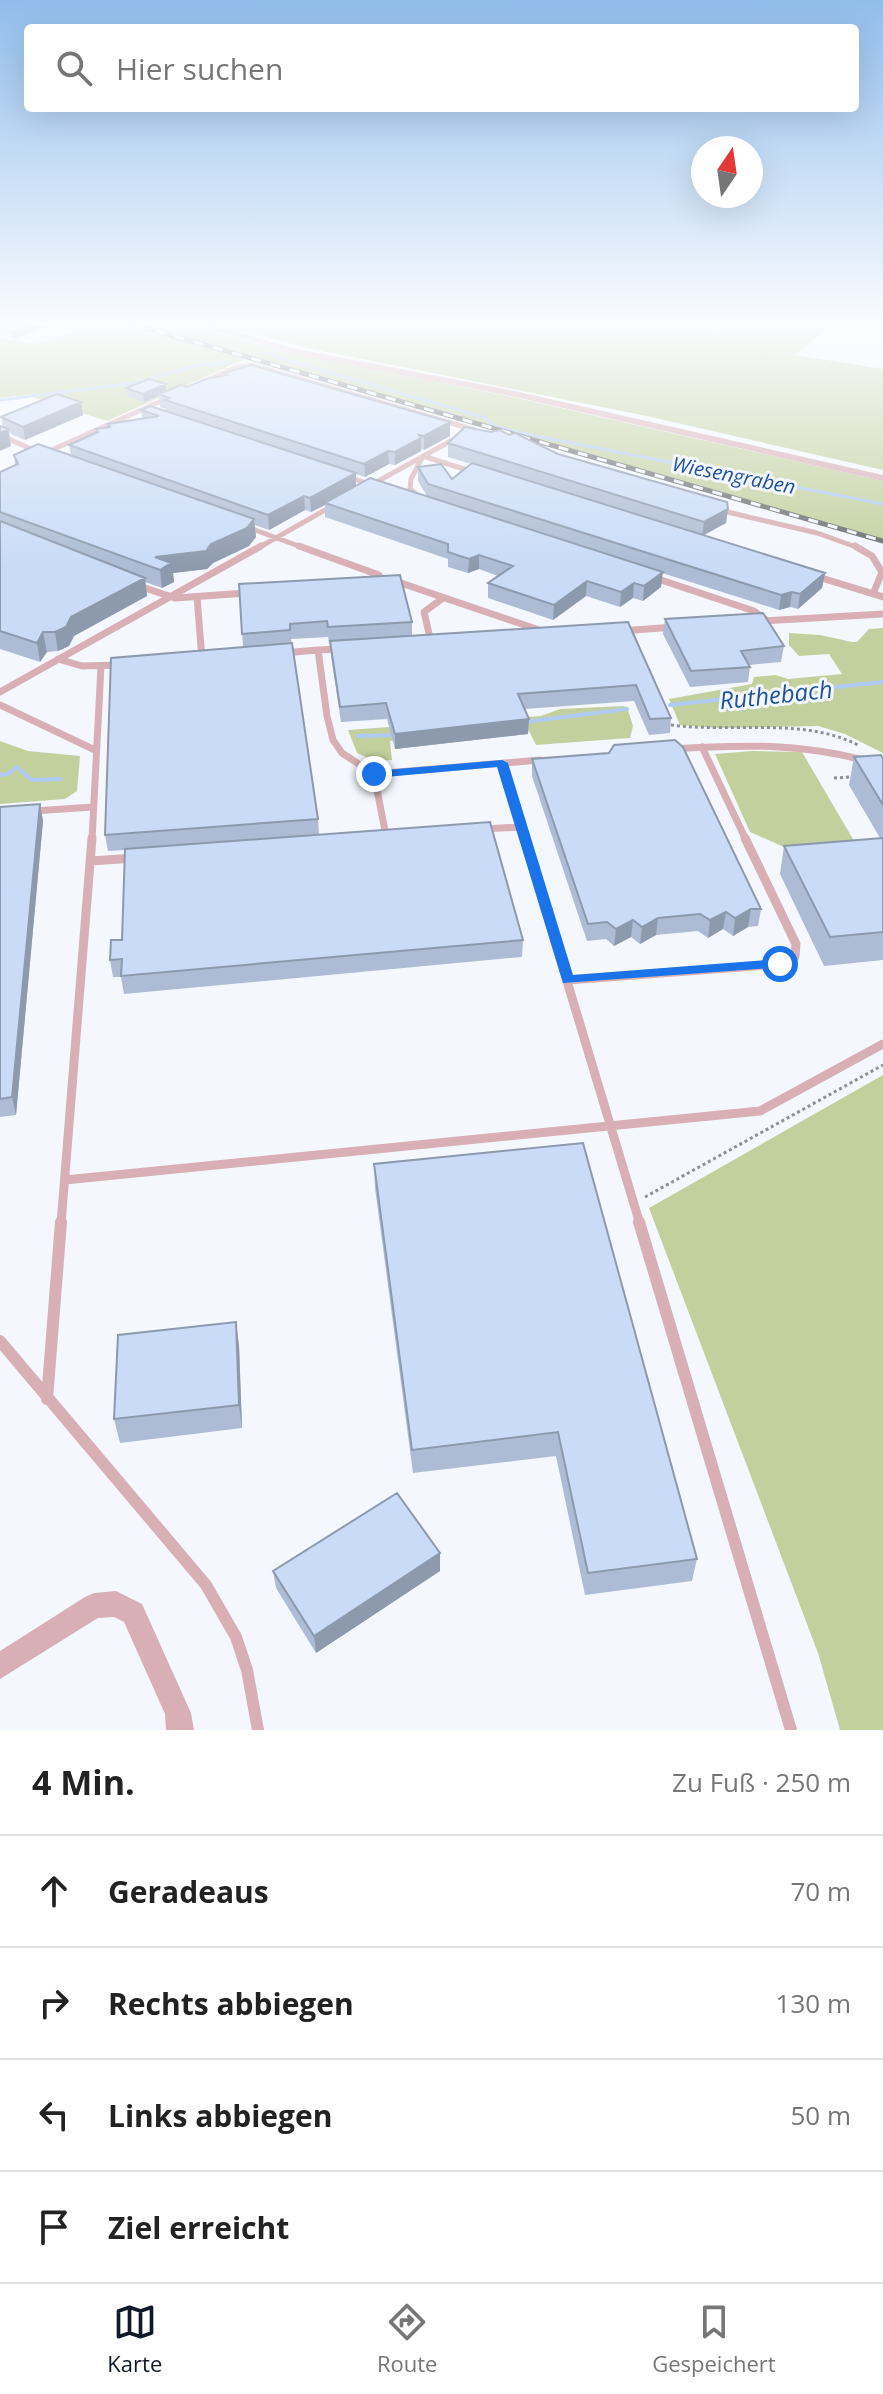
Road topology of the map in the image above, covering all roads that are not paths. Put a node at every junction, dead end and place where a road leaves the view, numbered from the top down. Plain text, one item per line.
1 (151, 406) edge
2 (393, 406) edge
3 (566, 406) edge
4 (141, 410) junction
5 (155, 415) edge
6 (473, 429) junction
7 (486, 433) edge
8 (0, 435) edge
9 (43, 454) junction
10 (423, 456) junction
11 (57, 459) edge
12 (28, 460) edge
13 (342, 475) edge
14 (483, 475) edge
15 (883, 478) edge
16 (371, 485) junction
17 (385, 489) edge
18 (358, 492) edge
19 (398, 493) edge
20 (344, 500) edge
21 (710, 507) edge
22 (232, 521) edge
23 (276, 537) junction
24 (379, 575) junction
25 (813, 575) edge
26 (651, 576) edge
27 (125, 581) edge
28 (359, 586) edge
29 (254, 593) edge
30 (873, 594) junction
31 (167, 597) junction
32 (197, 597) junction
33 (883, 597) edge
34 (443, 598) junction
35 (883, 614) edge
36 (766, 621) junction
37 (751, 622) edge
38 (690, 626) edge
39 (616, 631) edge
40 (533, 636) edge
41 (431, 642) junction
42 (446, 642) edge
43 (417, 643) edge
44 (346, 648) edge
45 (318, 650) junction
46 (274, 653) edge
47 (216, 658) edge
48 (58, 659) junction
49 (201, 659) junction
50 (187, 660) edge
51 (129, 664) edge
52 (101, 666) junction
53 (0, 692) edge
54 (0, 705) edge
55 (702, 747) junction
56 (669, 749) edge
57 (95, 750) junction
58 (544, 759) edge
59 (502, 763) junction
60 (883, 766) edge
61 (374, 774) junction
62 (93, 807) junction
63 (31, 812) edge
64 (522, 827) junction
65 (476, 830) edge
66 (401, 835) edge
67 (386, 836) junction
68 (370, 837) edge
69 (137, 857) edge
70 (91, 861) junction
71 (568, 980) junction
72 (883, 1044) edge
73 (610, 1124) junction
74 (65, 1180) junction
75 (0, 1341) edge
76 (47, 1399) junction
77 (0, 1666) edge
78 (180, 1730) edge
79 (258, 1730) edge
80 (791, 1730) edge

1 - 4 lane
2 - 6 lane
3 - 15 street
4 - 5 lane
4 - 9 lane
6 - 7 lane
6 - 10 lane
8 - 9 lane
9 - 11 lane
9 - 12 lane
10 - 14 lane
10 - 16 lane
10 - 19 lane
13 - 16 lane
16 - 17 lane
16 - 18 lane
20 - 23 lane
21 - 30 lane
22 - 23 lane
23 - 24 lane
23 - 31 lane
24 - 28 lane
24 - 34 lane
25 - 30 lane
26 - 36 lane
27 - 31 lane
29 - 32 lane
30 - 33 lane
31 - 32 lane
31 - 48 lane
32 - 49 lane
34 - 40 lane
34 - 41 lane
35 - 36 lane
36 - 37 lane
38 - 39 lane
41 - 42 lane
41 - 43 lane
44 - 45 lane
45 - 46 lane
45 - 61 lane
47 - 49 lane
48 - 52 lane
48 - 53 lane
49 - 50 lane
51 - 52 lane
52 - 57 lane
54 - 57 lane
55 - 56 lane
55 - 60 lane
55 - 71 lane
57 - 62 lane
58 - 59 lane
59 - 61 lane
59 - 64 lane
61 - 67 lane
62 - 63 lane
62 - 70 lane
64 - 65 lane
64 - 71 lane
66 - 67 lane
67 - 68 lane
69 - 70 lane
70 - 74 lane
71 - 73 lane
72 - 73 lane
73 - 74 lane
73 - 80 lane
74 - 76 lane
75 - 76 lane
76 - 79 lane
77 - 78 street

